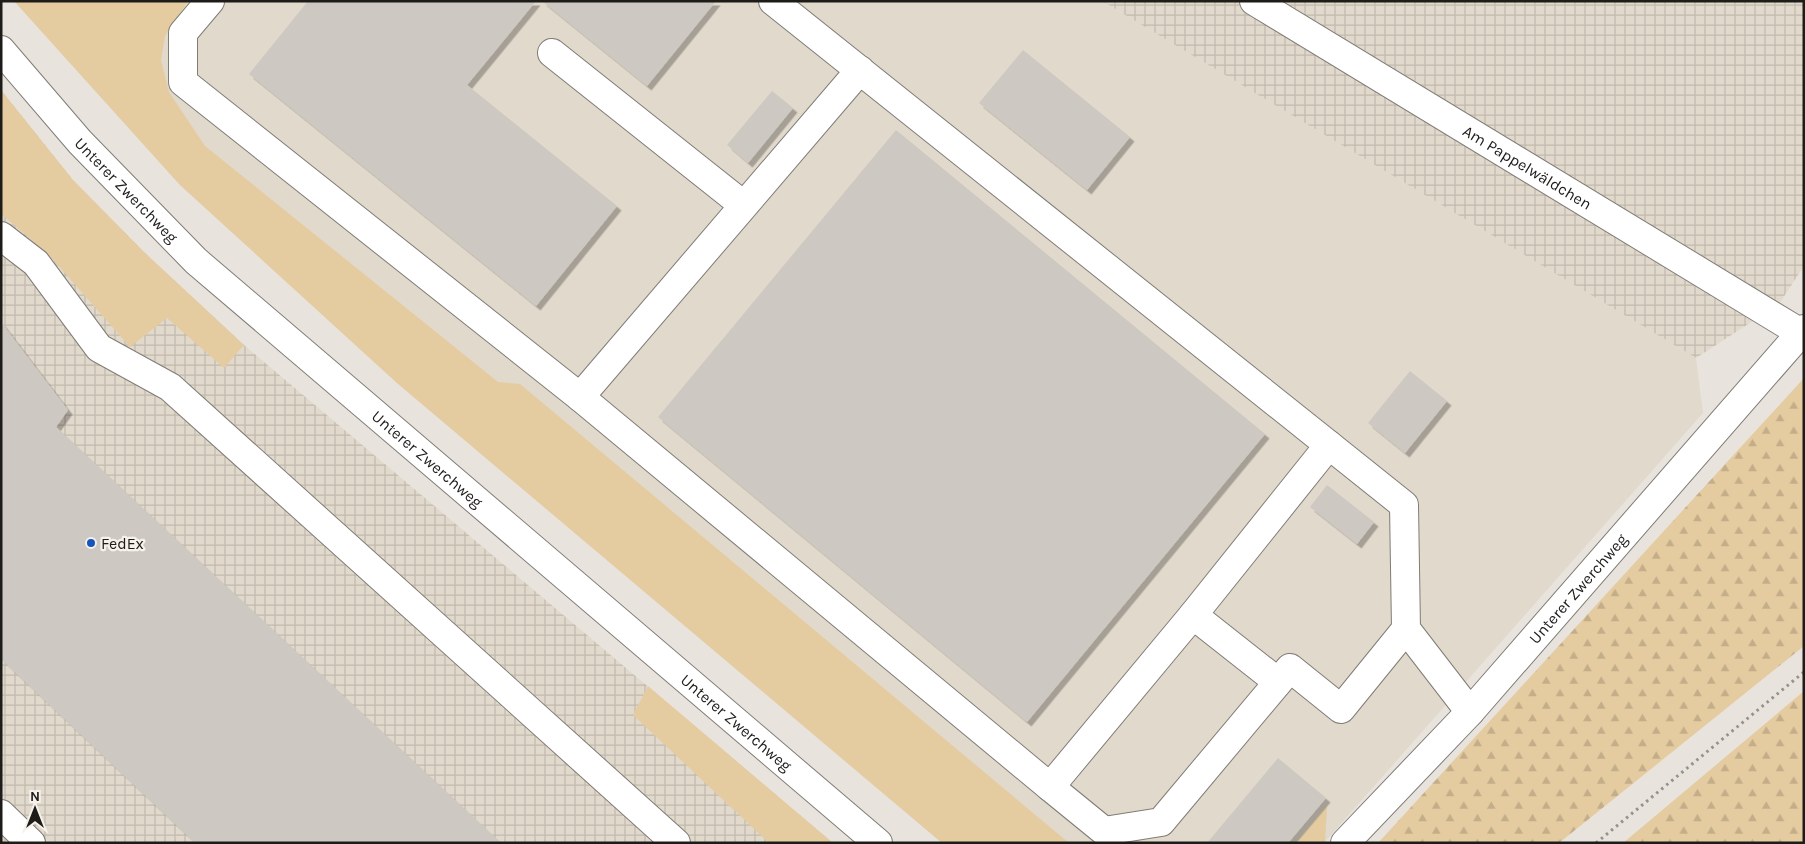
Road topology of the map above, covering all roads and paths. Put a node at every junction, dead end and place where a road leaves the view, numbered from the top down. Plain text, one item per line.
1 (210, 1) edge
2 (774, 1) edge
3 (1254, 1) edge
4 (1, 50) edge
5 (552, 54) dead end
6 (860, 70) junction
7 (742, 204) junction
8 (1, 236) edge
9 (1802, 331) edge
10 (580, 397) junction
11 (1329, 445) junction
12 (1193, 615) junction
13 (1406, 629) junction
14 (1804, 672) edge
15 (1278, 682) junction
16 (1470, 712) junction
17 (1050, 787) junction
18 (1, 814) edge
19 (31, 843) edge
20 (676, 843) edge
21 (878, 843) edge
22 (1345, 843) edge
23 (1596, 843) edge

1 - 10 street
2 - 6 street
3 - 9 street, Am Pappelwäldchen
4 - 21 street, Unterer Zwerchweg
5 - 7 street
6 - 7 street
6 - 11 street
7 - 10 street
8 - 20 street
9 - 16 street, Unterer Zwerchweg
10 - 17 street
11 - 12 street
11 - 13 street
12 - 15 street
12 - 17 street
13 - 15 street
13 - 16 street
14 - 23 path
15 - 17 street
16 - 22 street, Unterer Zwerchweg
18 - 19 street

